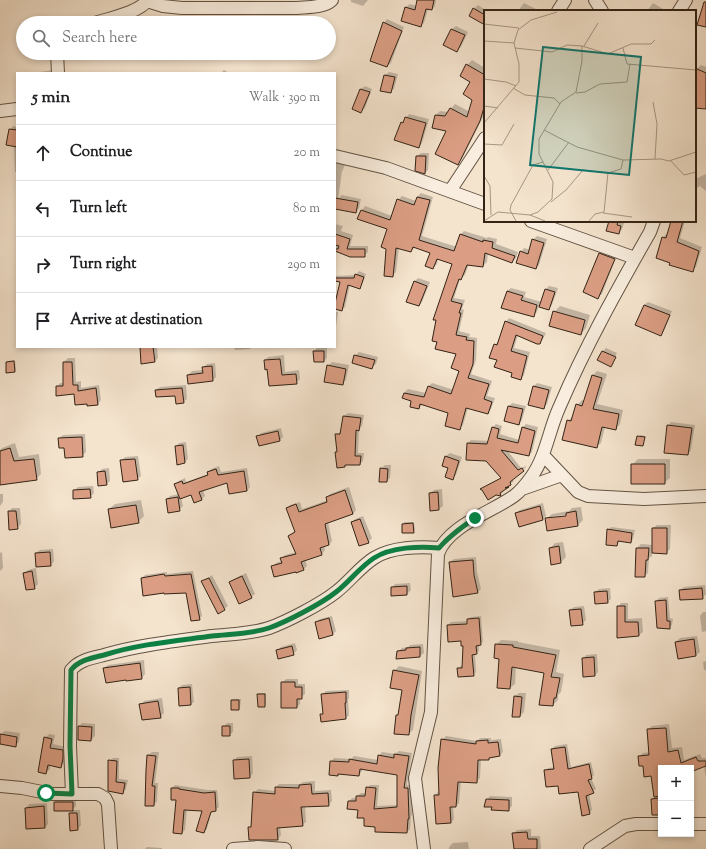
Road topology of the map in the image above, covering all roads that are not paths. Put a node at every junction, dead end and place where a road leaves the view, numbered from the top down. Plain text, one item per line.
1 (332, 0) edge
2 (565, 0) edge
3 (595, 0) edge
4 (686, 0) edge
5 (147, 1) edge
6 (559, 10) edge
7 (601, 10) edge
8 (680, 10) edge
9 (116, 16) edge
10 (57, 60) edge
11 (58, 72) edge
12 (16, 109) edge
13 (0, 111) edge
14 (484, 140) edge
15 (336, 156) edge
16 (450, 191) junction
17 (484, 204) edge
18 (534, 222) edge
19 (654, 222) edge
20 (635, 258) junction
21 (543, 455) junction
22 (562, 475) junction
23 (521, 490) junction
24 (706, 496) edge
25 (439, 548) junction
26 (0, 786) edge
27 (72, 794) junction
28 (658, 824) edge
29 (694, 824) edge
30 (706, 824) edge
31 (111, 849) edge
32 (233, 849) edge
33 (285, 849) edge
34 (424, 849) edge
35 (590, 849) edge

1 - 5 street
2 - 6 street
3 - 7 street
4 - 8 street
5 - 9 street
10 - 11 street
12 - 13 street
14 - 16 street
15 - 16 street
16 - 17 street
18 - 20 street
19 - 20 street
20 - 21 street
21 - 22 street
21 - 23 street
22 - 23 street
22 - 24 street
23 - 25 street
25 - 27 street
25 - 34 street
26 - 27 street
27 - 31 street
28 - 35 street
29 - 30 street
32 - 33 street

